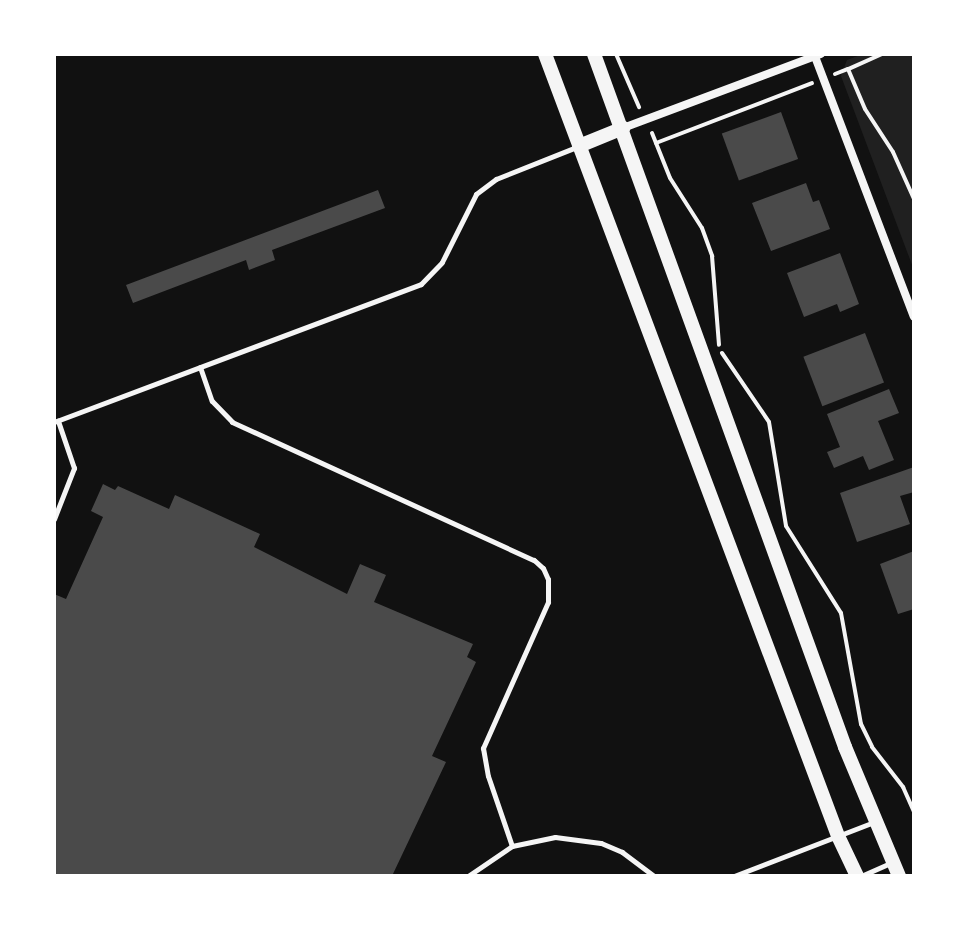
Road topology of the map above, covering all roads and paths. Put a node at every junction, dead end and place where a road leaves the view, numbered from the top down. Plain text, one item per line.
1 (545, 54) edge
2 (594, 54) edge
3 (616, 54) edge
4 (882, 54) edge
5 (817, 55) edge
6 (848, 69) junction
7 (824, 79) junction
8 (645, 120) junction
9 (623, 128) junction
10 (656, 143) junction
11 (579, 146) junction
12 (914, 199) edge
13 (914, 317) edge
14 (200, 367) junction
15 (56, 421) edge
16 (54, 519) edge
17 (914, 812) edge
18 (875, 822) junction
19 (838, 836) junction
20 (512, 846) junction
21 (892, 861) junction
22 (468, 876) edge
23 (654, 876) edge
24 (734, 876) edge
25 (858, 876) edge
26 (899, 876) edge

1 - 11 street
2 - 9 street
3 - 8 path
4 - 6 path
5 - 7 street
5 - 8 street
6 - 7 path
6 - 12 path
7 - 10 path
7 - 13 street
8 - 9 street
8 - 10 path
9 - 11 street
9 - 18 street
10 - 17 path
11 - 14 lane
11 - 19 street
14 - 15 lane
14 - 20 lane
15 - 16 lane
18 - 19 lane
18 - 21 street
19 - 24 lane
19 - 25 street
20 - 22 lane
20 - 23 lane
21 - 25 lane
21 - 26 street

